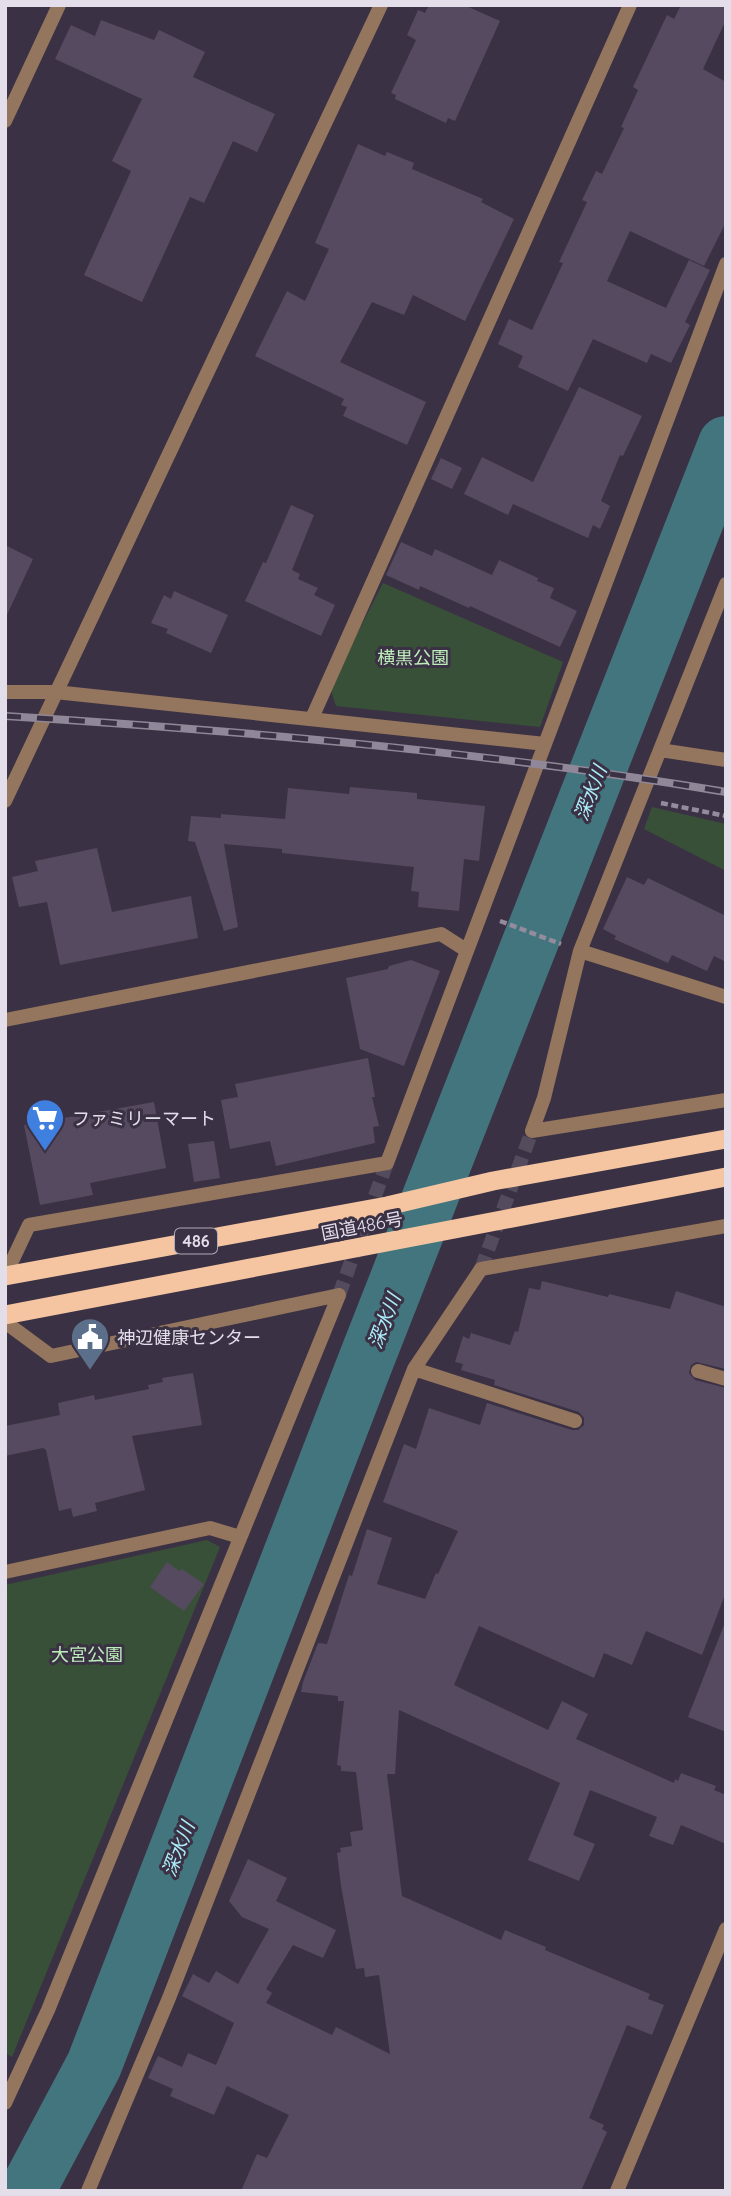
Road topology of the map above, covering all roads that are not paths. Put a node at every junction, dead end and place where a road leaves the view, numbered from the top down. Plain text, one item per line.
1 (59, 5) edge
2 (381, 5) edge
3 (631, 5) edge
4 (5, 121) edge
5 (726, 264) edge
6 (726, 584) edge
7 (5, 692) edge
8 (55, 692) junction
9 (312, 718) junction
10 (545, 744) junction
11 (660, 750) junction
12 (726, 760) edge
13 (5, 801) edge
14 (466, 950) junction
15 (580, 951) junction
16 (726, 997) edge
17 (5, 1020) edge
18 (726, 1100) edge
19 (726, 1139) edge
20 (726, 1177) edge
21 (726, 1226) edge
22 (5, 1276) edge
23 (5, 1315) edge
24 (5, 1322) edge
25 (414, 1369) junction
26 (698, 1371) dead end
27 (726, 1379) edge
28 (575, 1421) dead end
29 (240, 1536) junction
30 (5, 1572) edge
31 (726, 1929) edge
32 (5, 2103) edge
33 (88, 2191) edge
34 (617, 2191) edge

1 - 4 street
2 - 8 street
3 - 9 street
5 - 10 street
6 - 11 street
7 - 8 street
8 - 9 street
8 - 13 street
9 - 10 street
10 - 14 street
11 - 12 street
11 - 15 street
14 - 17 street
14 - 22 street
15 - 16 street
15 - 18 street
19 - 22 highway, 国道486号 / 486
20 - 23 highway, 国道486号 / 486
21 - 25 street
24 - 29 street
25 - 28 street
25 - 33 street
26 - 27 street
29 - 30 street
29 - 32 street
31 - 34 street

